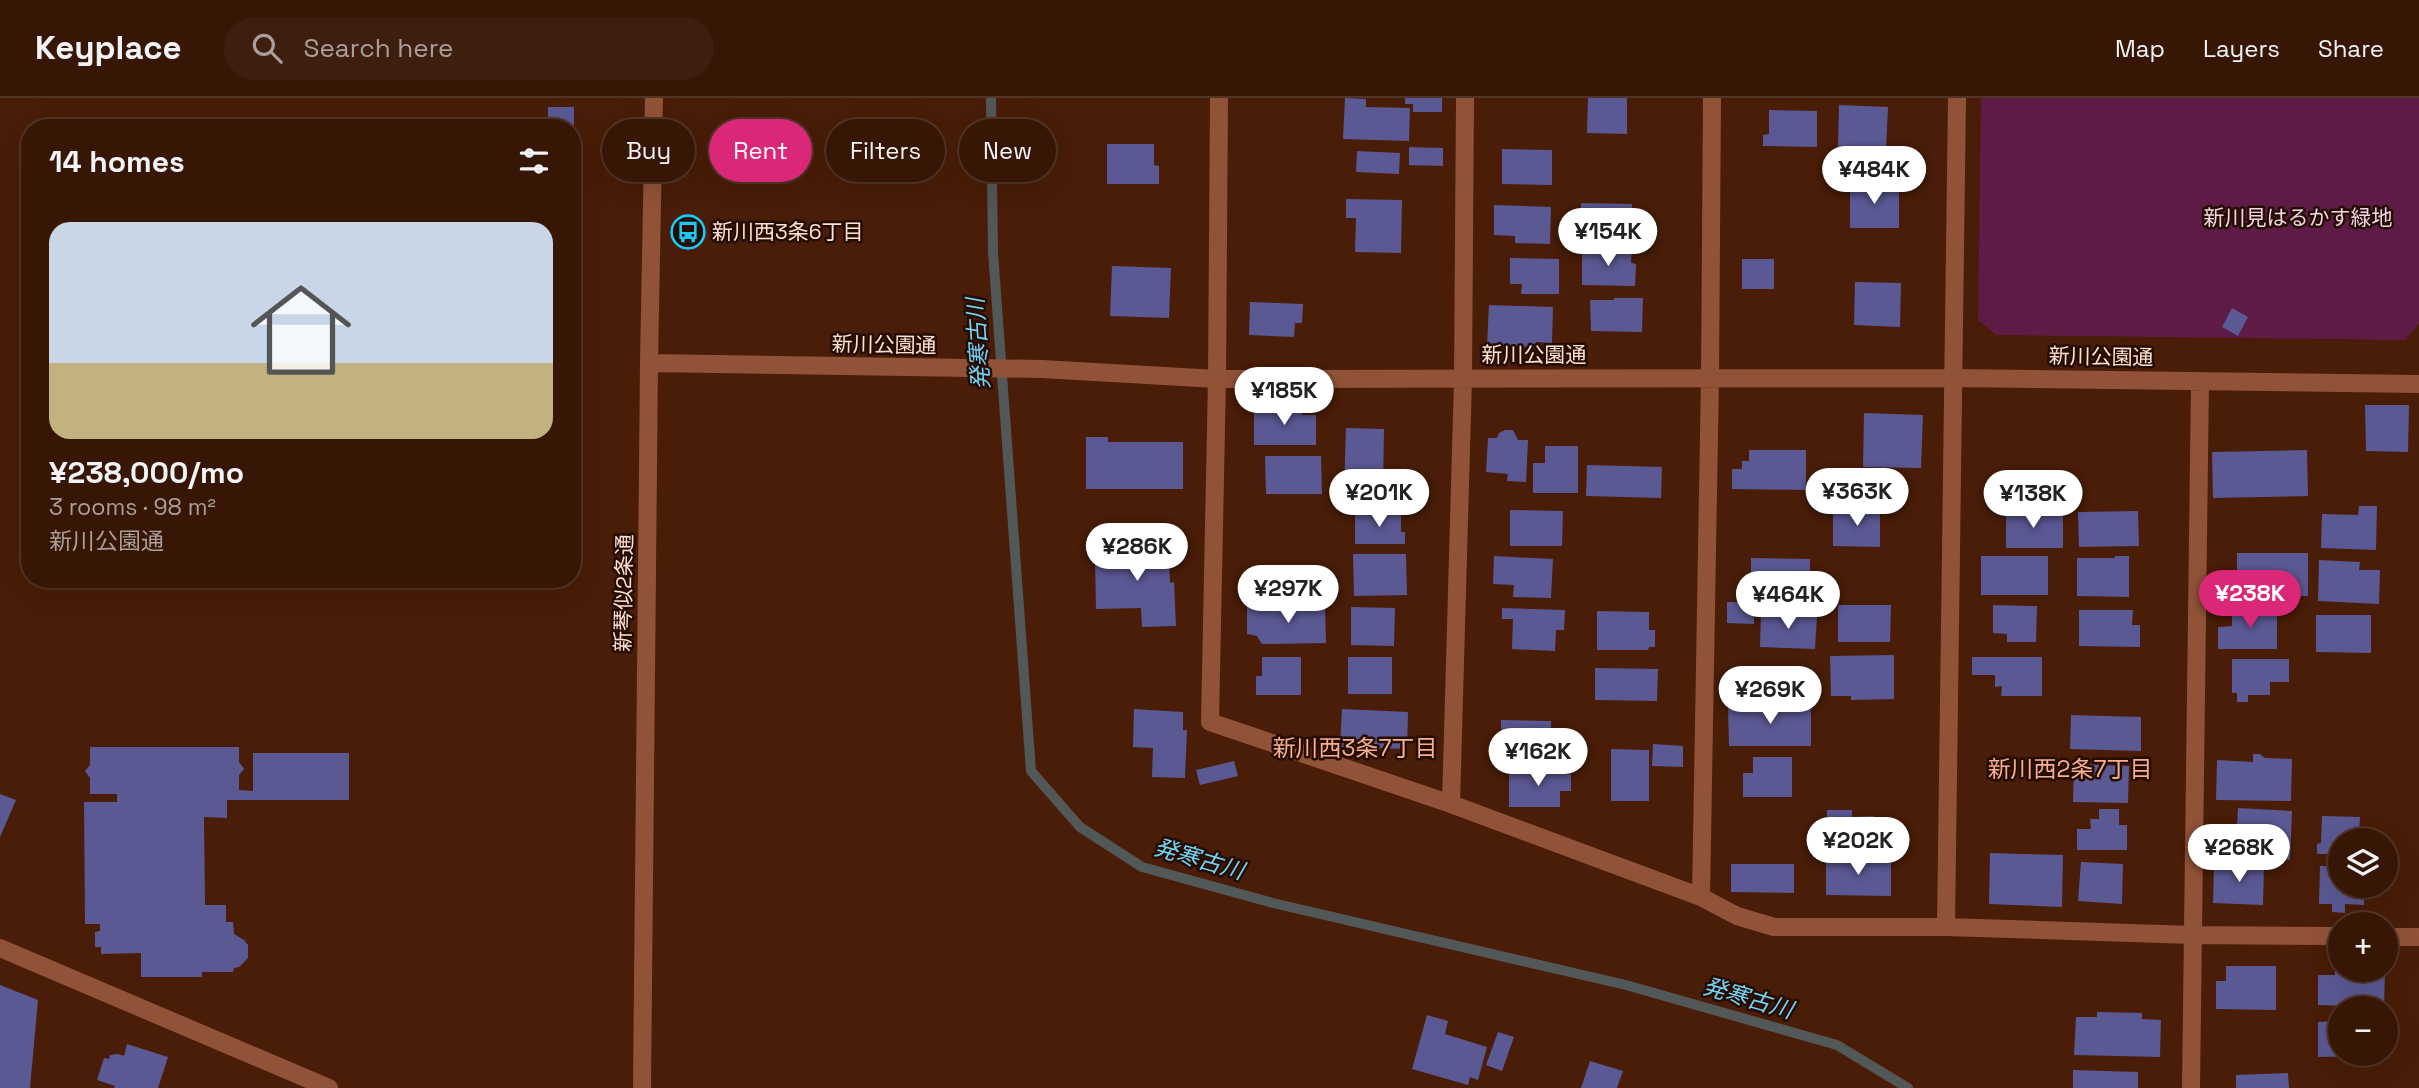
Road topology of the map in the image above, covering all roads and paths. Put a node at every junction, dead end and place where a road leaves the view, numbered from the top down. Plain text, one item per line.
1 (654, 98) edge
2 (1219, 98) edge
3 (1465, 98) edge
4 (1712, 98) edge
5 (1956, 98) edge
6 (649, 363) junction
7 (1710, 377) junction
8 (1953, 378) junction
9 (1217, 379) junction
10 (1463, 379) junction
11 (2200, 381) junction
12 (2419, 384) edge
13 (1451, 804) junction
14 (1701, 897) junction
15 (1946, 928) junction
16 (2192, 935) junction
17 (2328, 936) edge
18 (2398, 937) edge
19 (2419, 937) edge
20 (0, 948) edge
21 (329, 1088) edge
22 (642, 1088) edge
23 (2191, 1088) edge

1 - 6 street, 新琴似2条通
2 - 9 street
3 - 10 street
4 - 7 street
5 - 8 street
6 - 9 street, 新川公園通
6 - 22 street, 新琴似2条通
7 - 8 street, 新川公園通
7 - 10 street, 新川公園通
7 - 14 street
8 - 11 street, 新川公園通
8 - 15 street
9 - 10 street, 新川公園通
9 - 13 street
10 - 13 street
11 - 12 street, 新川公園通
11 - 16 street
13 - 14 street
14 - 15 street
15 - 16 street
16 - 17 street
16 - 23 street
18 - 19 street
20 - 21 street

